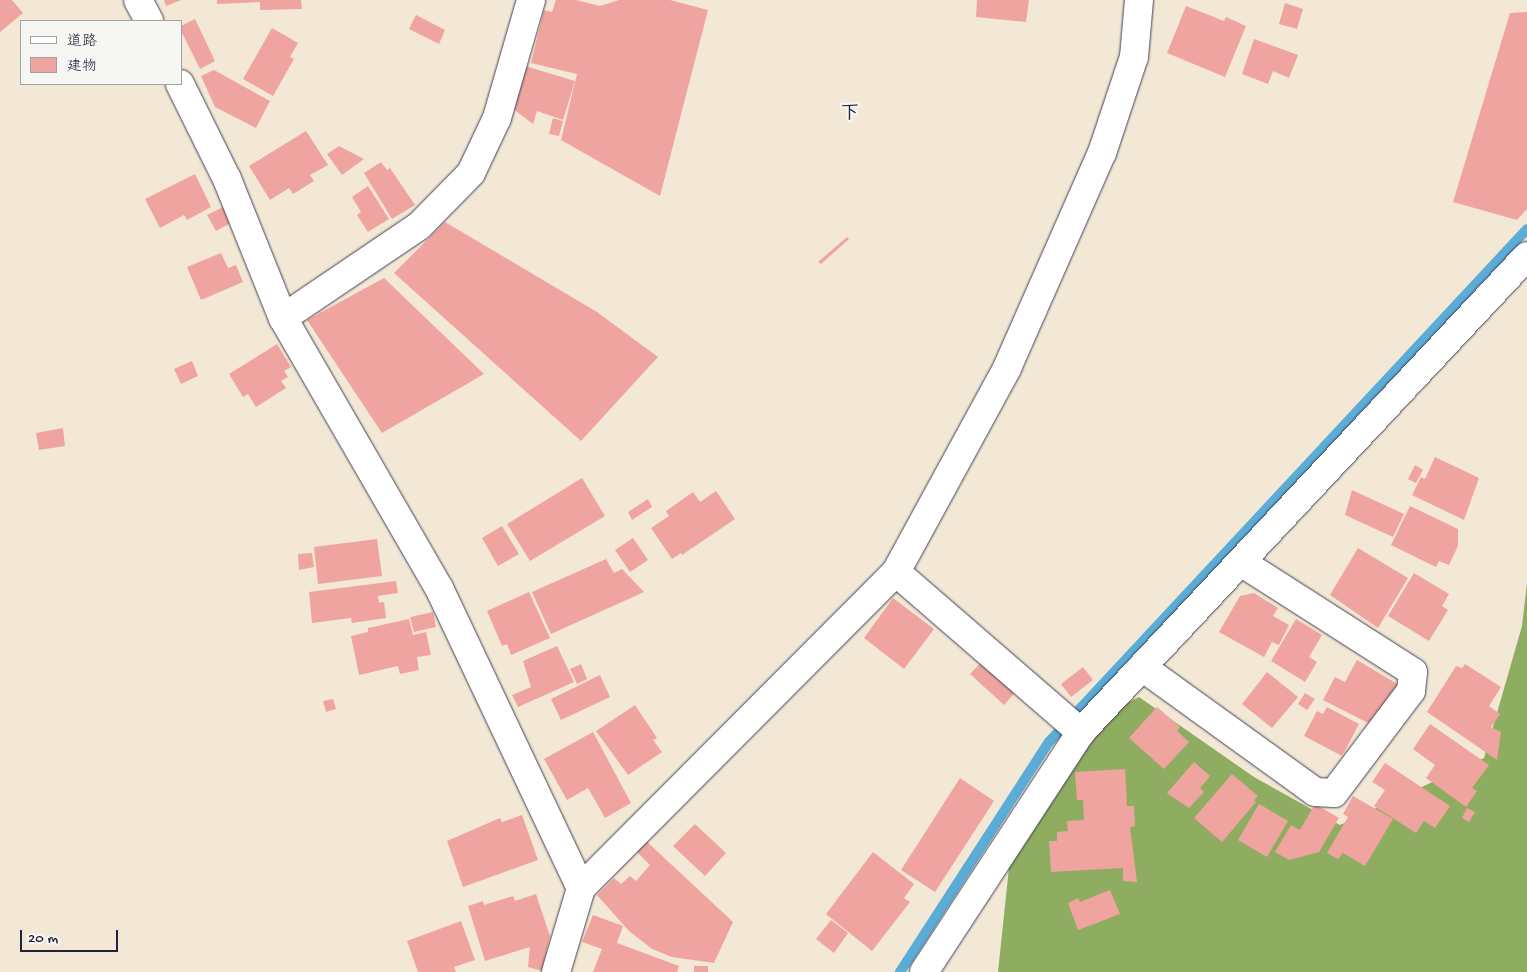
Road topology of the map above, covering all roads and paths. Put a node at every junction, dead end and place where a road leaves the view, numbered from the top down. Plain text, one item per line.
1 (138, 0) edge
2 (531, 0) edge
3 (1139, 0) edge
4 (148, 20) edge
5 (180, 85) edge
6 (1527, 256) edge
7 (283, 318) junction
8 (1241, 562) junction
9 (896, 572) junction
10 (1142, 667) junction
11 (1081, 732) junction
12 (581, 888) junction
13 (556, 972) edge
14 (924, 972) edge

1 - 4 street
2 - 7 street
3 - 9 street
5 - 7 street
6 - 8 street
7 - 12 street
8 - 10 street
8 - 10 street
9 - 11 street
9 - 12 street
10 - 11 street
11 - 14 street
12 - 13 street

